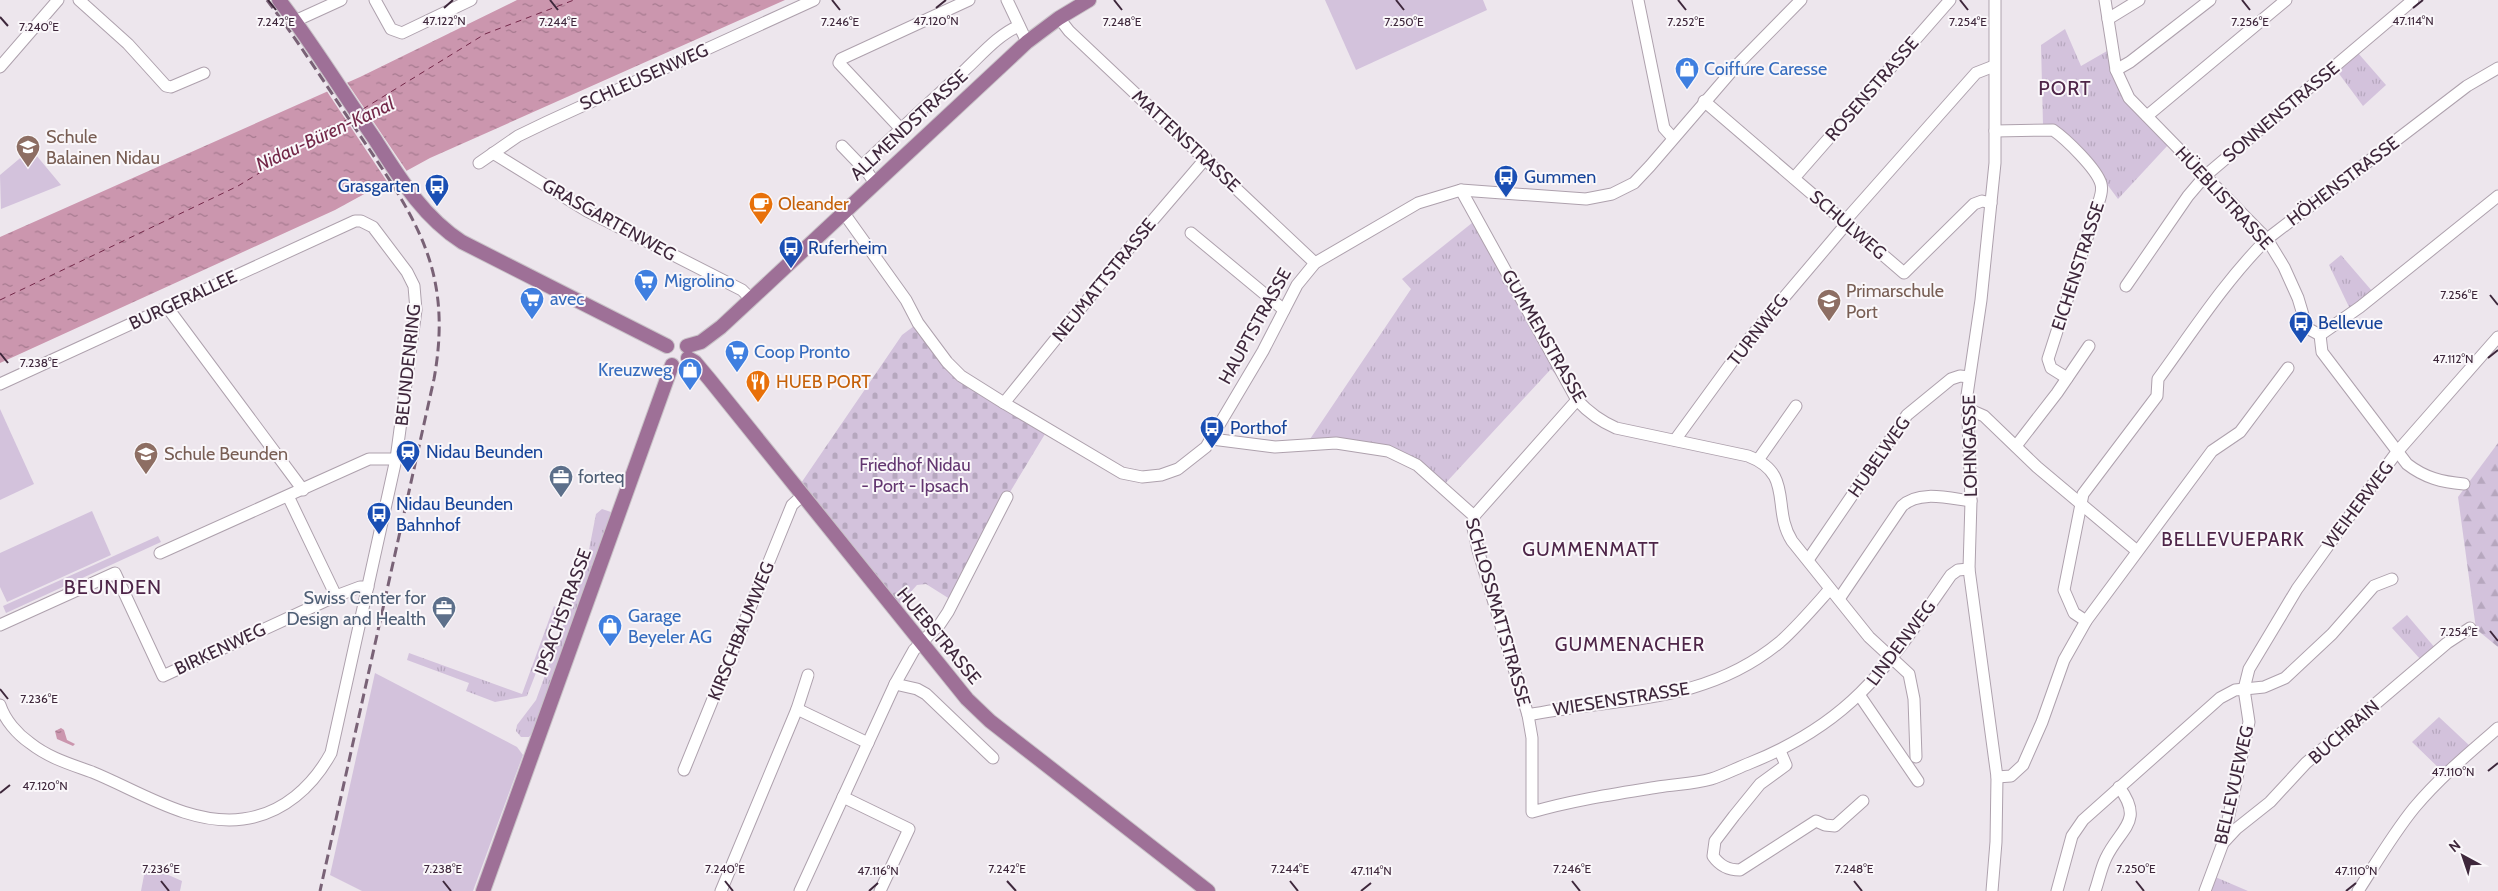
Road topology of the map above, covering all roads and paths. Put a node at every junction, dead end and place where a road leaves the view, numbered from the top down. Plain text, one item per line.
1 (58, 0) edge
2 (79, 0) edge
3 (279, 0) edge
4 (340, 0) edge
5 (375, 0) edge
6 (472, 0) edge
7 (814, 0) edge
8 (969, 0) edge
9 (1007, 0) edge
10 (1089, 0) edge
11 (1638, 0) edge
12 (1801, 0) edge
13 (1950, 0) edge
14 (1995, 0) edge
15 (2105, 0) edge
16 (2139, 0) edge
17 (2210, 0) edge
18 (2286, 0) edge
19 (2413, 0) edge
20 (1059, 18) junction
21 (2108, 20) junction
22 (295, 21) junction
23 (1019, 26) junction
24 (1027, 42) junction
25 (1994, 66) junction
26 (0, 67) edge
27 (2498, 68) edge
28 (2116, 70) junction
29 (204, 73) dead end
30 (1704, 101) junction
31 (2147, 116) junction
32 (900, 128) junction
33 (1995, 131) junction
34 (1673, 138) junction
35 (842, 146) dead end
36 (494, 153) junction
37 (1206, 158) junction
38 (479, 163) dead end
39 (862, 166) junction
40 (2205, 176) junction
41 (1794, 178) junction
42 (874, 183) junction
43 (1461, 190) junction
44 (2498, 196) edge
45 (1991, 203) junction
46 (843, 212) junction
47 (1844, 222) junction
48 (368, 223) joint
49 (1191, 233) dead end
50 (2267, 239) junction
51 (1315, 263) junction
52 (2126, 286) dead end
53 (751, 299) junction
54 (167, 307) junction
55 (1284, 310) junction
56 (2320, 336) junction
57 (2498, 337) edge
58 (667, 346) junction
59 (2089, 346) dead end
60 (688, 352) junction
61 (672, 365) junction
62 (2288, 368) dead end
63 (1969, 377) junction
64 (2067, 378) junction
65 (0, 384) edge
66 (1577, 400) junction
67 (1004, 403) junction
68 (1796, 406) dead end
69 (1968, 409) junction
70 (1212, 439) junction
71 (1675, 440) junction
72 (2016, 446) junction
73 (2397, 452) junction
74 (396, 458) junction
75 (1758, 460) junction
76 (2464, 484) dead end
77 (303, 490) junction
78 (288, 496) junction
79 (802, 496) junction
80 (1007, 497) dead end
81 (1971, 501) junction
82 (2081, 505) junction
83 (1474, 516) junction
84 (2138, 552) junction
85 (160, 553) dead end
86 (1808, 560) junction
87 (1969, 569) junction
88 (2392, 579) dead end
89 (368, 587) junction
90 (1830, 590) junction
91 (336, 596) junction
92 (1839, 600) junction
93 (2086, 621) junction
94 (0, 625) edge
95 (2470, 628) dead end
96 (920, 643) junction
97 (1892, 660) junction
98 (808, 676) dead end
99 (894, 684) junction
100 (2244, 689) junction
101 (1860, 696) junction
102 (0, 705) edge
103 (797, 709) junction
104 (1528, 715) junction
105 (2498, 728) edge
106 (868, 743) junction
107 (1780, 751) junction
108 (1916, 757) dead end
109 (993, 758) dead end
110 (684, 770) dead end
111 (1997, 777) junction
112 (1918, 781) dead end
113 (2119, 787) junction
114 (843, 797) junction
115 (1863, 801) dead end
116 (1532, 812) joint
117 (2223, 843) junction
118 (483, 891) edge
119 (721, 891) edge
120 (800, 891) edge
121 (880, 891) edge
122 (1208, 891) edge
123 (1992, 891) edge
124 (2057, 891) edge
125 (2096, 891) edge
126 (2205, 891) edge
127 (2358, 891) edge

1 - 26 street
2 - 29 street
3 - 22 main road
4 - 22 street
5 - 6 street
7 - 36 street, SCHLEUSENWEG
8 - 32 street
9 - 23 street
10 - 20 main road, ALLMENDSTRASSE
11 - 34 street
12 - 30 street, HAUPTSTRASSE
13 - 41 street, ROSENSTRASSE
14 - 25 street, LOHNGASSE
15 - 21 street, HÜEBLISTRASSE
16 - 21 street
17 - 28 street
18 - 31 street
19 - 40 street, SONNENSTRASSE
20 - 24 main road, ALLMENDSTRASSE
20 - 37 street, MATTENSTRASSE
21 - 28 street, HÜEBLISTRASSE
22 - 58 main road
23 - 24 street
23 - 32 street
24 - 42 main road, ALLMENDSTRASSE
25 - 33 street, LOHNGASSE
25 - 47 street, TURNWEG
27 - 50 street, HÖHENSTRASSE
28 - 31 street, HÜEBLISTRASSE
30 - 34 street, HAUPTSTRASSE
30 - 41 street, SCHULWEG
31 - 40 street, HÜEBLISTRASSE
32 - 39 street
33 - 45 street, LOHNGASSE
33 - 64 street, EICHENSTRASSE
34 - 43 street, HAUPTSTRASSE
35 - 39 street
36 - 38 street, SCHLEUSENWEG
36 - 53 street, GRASGARTENWEG
37 - 51 street, MATTENSTRASSE
37 - 67 street, NEUMATTSTRASSE
39 - 42 street
40 - 50 street, HÜEBLISTRASSE
40 - 52 street, SONNENSTRASSE
41 - 47 street, SCHULWEG
42 - 46 main road, ALLMENDSTRASSE
43 - 51 street, HAUPTSTRASSE
43 - 66 street, GUMMENSTRASSE
44 - 56 street
45 - 47 street, SCHULWEG
45 - 63 street, LOHNGASSE
46 - 53 main road, ALLMENDSTRASSE
46 - 67 street, HAUPTSTRASSE
47 - 71 street, TURNWEG
48 - 54 street, BURGERALLEE
48 - 74 street, BEUNDENRING
49 - 55 street
50 - 56 street, HÜEBLISTRASSE
50 - 82 street, HÖHENSTRASSE
51 - 55 street, HAUPTSTRASSE
53 - 60 main road, ALLMENDSTRASSE
54 - 65 street, BURGERALLEE
54 - 77 street
55 - 70 street, HAUPTSTRASSE
56 - 73 street, HÜEBLISTRASSE
57 - 73 street, WEIHERWEG
58 - 60 main road, ALLMENDSTRASSE
58 - 61 main road
59 - 64 street, EICHENSTRASSE
60 - 61 main road
60 - 79 main road, HUEBSTRASSE
61 - 118 main road, IPSACHSTRASSE
62 - 84 street
63 - 69 street, LOHNGASSE
63 - 86 street, HUBELWEG
64 - 72 street, EICHENSTRASSE
66 - 71 street, GUMMENSTRASSE
66 - 83 street
67 - 70 street, HAUPTSTRASSE
68 - 75 street
69 - 72 street
69 - 81 street, LOHNGASSE
70 - 83 street, SCHLOSSMATTSTRASSE
71 - 75 street, GUMMENSTRASSE
72 - 82 street
73 - 76 street, HÜEBLISTRASSE
73 - 100 street, WEIHERWEG
74 - 77 street
74 - 89 street, BEUNDENRING
75 - 86 street
77 - 78 street
78 - 85 street
78 - 91 street
79 - 96 main road, HUEBSTRASSE
79 - 110 street, KIRSCHBAUMWEG
80 - 96 street
81 - 87 street, LOHNGASSE
81 - 92 street
82 - 84 street
82 - 93 street, HÖHENSTRASSE
83 - 104 street, SCHLOSSMATTSTRASSE
84 - 93 street
86 - 90 street
87 - 97 street, LINDENWEG
87 - 111 street, LOHNGASSE
88 - 100 street
89 - 91 street, BIRKENWEG
89 - 102 street, BEUNDENRING
90 - 92 street
90 - 104 street, WIESENSTRASSE
91 - 94 street, BIRKENWEG
92 - 97 street
93 - 111 street
95 - 117 street, BUCHRAIN
96 - 99 street
96 - 122 main road, HUEBSTRASSE
97 - 101 street, LINDENWEG
97 - 108 street
98 - 103 street
99 - 106 street
99 - 109 street
100 - 113 street
100 - 117 street, BELLEVUEWEG
101 - 107 street, LINDENWEG
101 - 112 street
103 - 106 street
103 - 119 street
104 - 116 street, SCHLOSSMATTSTRASSE
105 - 127 street
106 - 114 street
107 - 115 street
107 - 116 street, LINDENWEG
111 - 123 street, LOHNGASSE
113 - 124 street
113 - 125 street
114 - 120 street
114 - 121 street
117 - 126 street, BELLEVUEWEG

